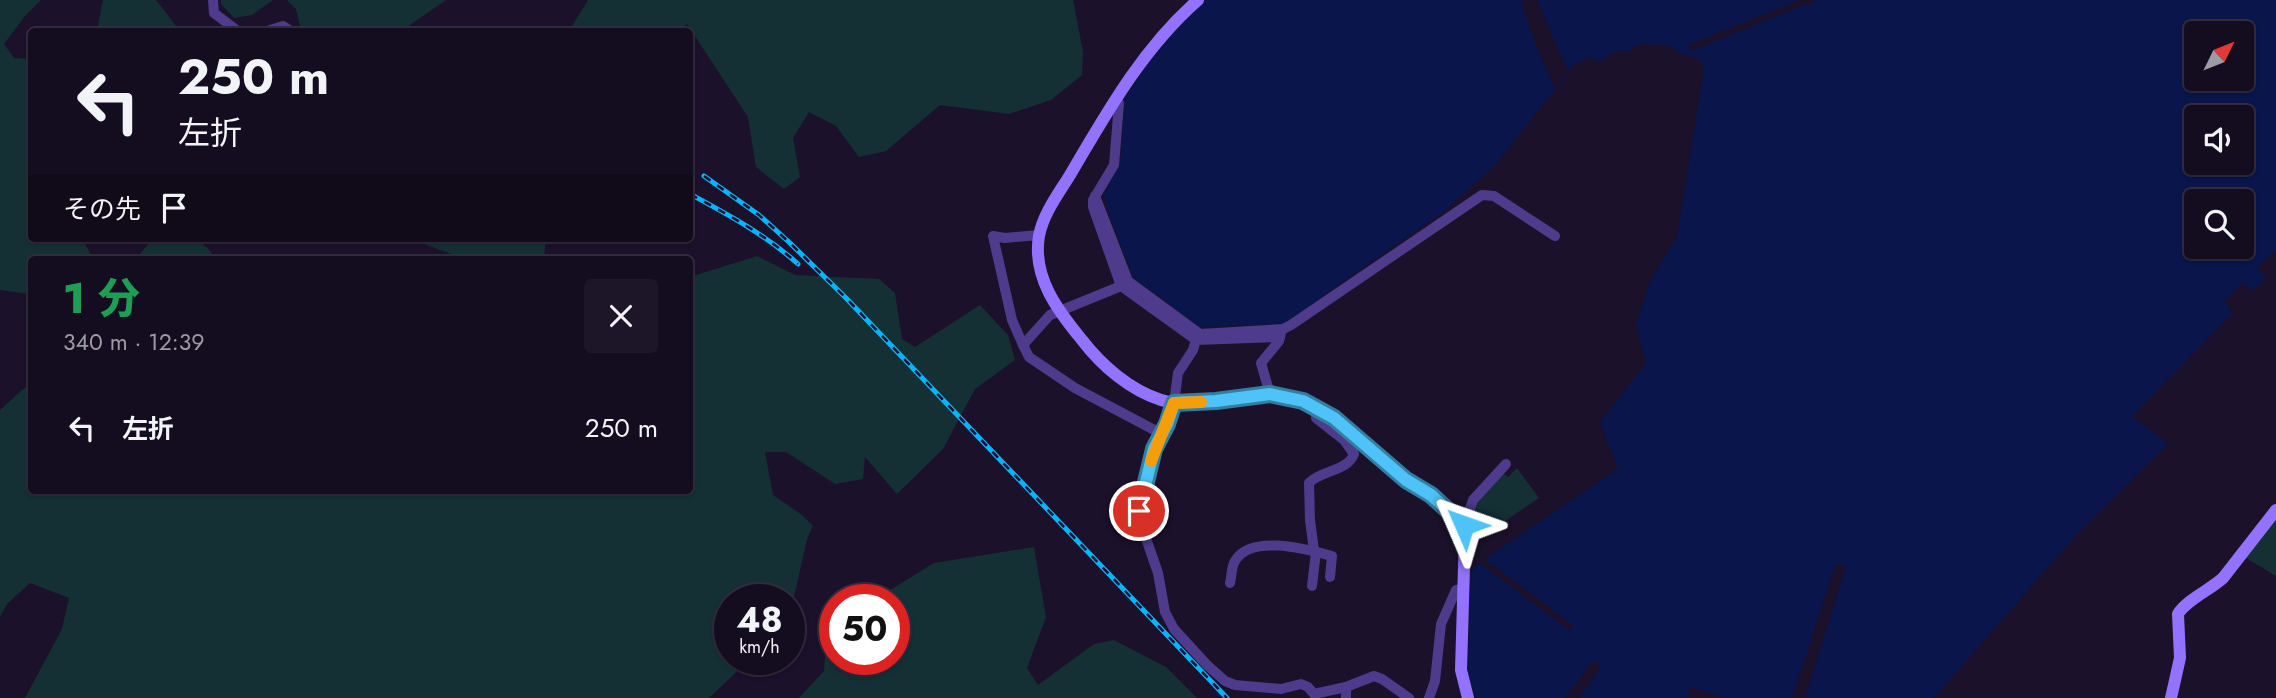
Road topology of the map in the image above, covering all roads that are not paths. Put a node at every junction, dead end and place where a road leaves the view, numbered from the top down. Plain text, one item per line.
1 (213, 0) edge
2 (1198, 0) edge
3 (234, 28) edge
4 (1116, 99) junction
5 (1095, 196) junction
6 (1039, 235) junction
7 (1555, 236) dead end
8 (1121, 286) junction
9 (1059, 312) junction
10 (1281, 333) junction
11 (1196, 340) junction
12 (1023, 345) junction
13 (1270, 394) junction
14 (1174, 403) junction
15 (1317, 408) junction
16 (1160, 433) junction
17 (1506, 464) dead end
18 (2276, 510) edge
19 (1464, 525) junction
20 (1315, 552) junction
21 (1330, 577) dead end
22 (1230, 583) dead end
23 (1312, 586) dead end
24 (1464, 588) junction
25 (1346, 692) edge
26 (1311, 696) edge
27 (1409, 698) edge
28 (1430, 698) edge
29 (1468, 698) edge
30 (2171, 698) edge

1 - 3 street
2 - 4 main road
4 - 5 street
4 - 6 main road
5 - 8 street
5 - 10 street
6 - 9 main road
6 - 12 street
7 - 10 street
8 - 9 street
8 - 11 street
9 - 12 street
9 - 14 main road
10 - 11 street
10 - 13 street
11 - 14 street
12 - 16 street
13 - 14 main road
13 - 15 main road
14 - 16 street
15 - 19 main road
15 - 20 street
16 - 26 street
17 - 19 street
18 - 30 main road
19 - 24 main road
20 - 21 street
20 - 22 street
20 - 23 street
24 - 28 street
24 - 29 main road
25 - 26 street
25 - 27 street

